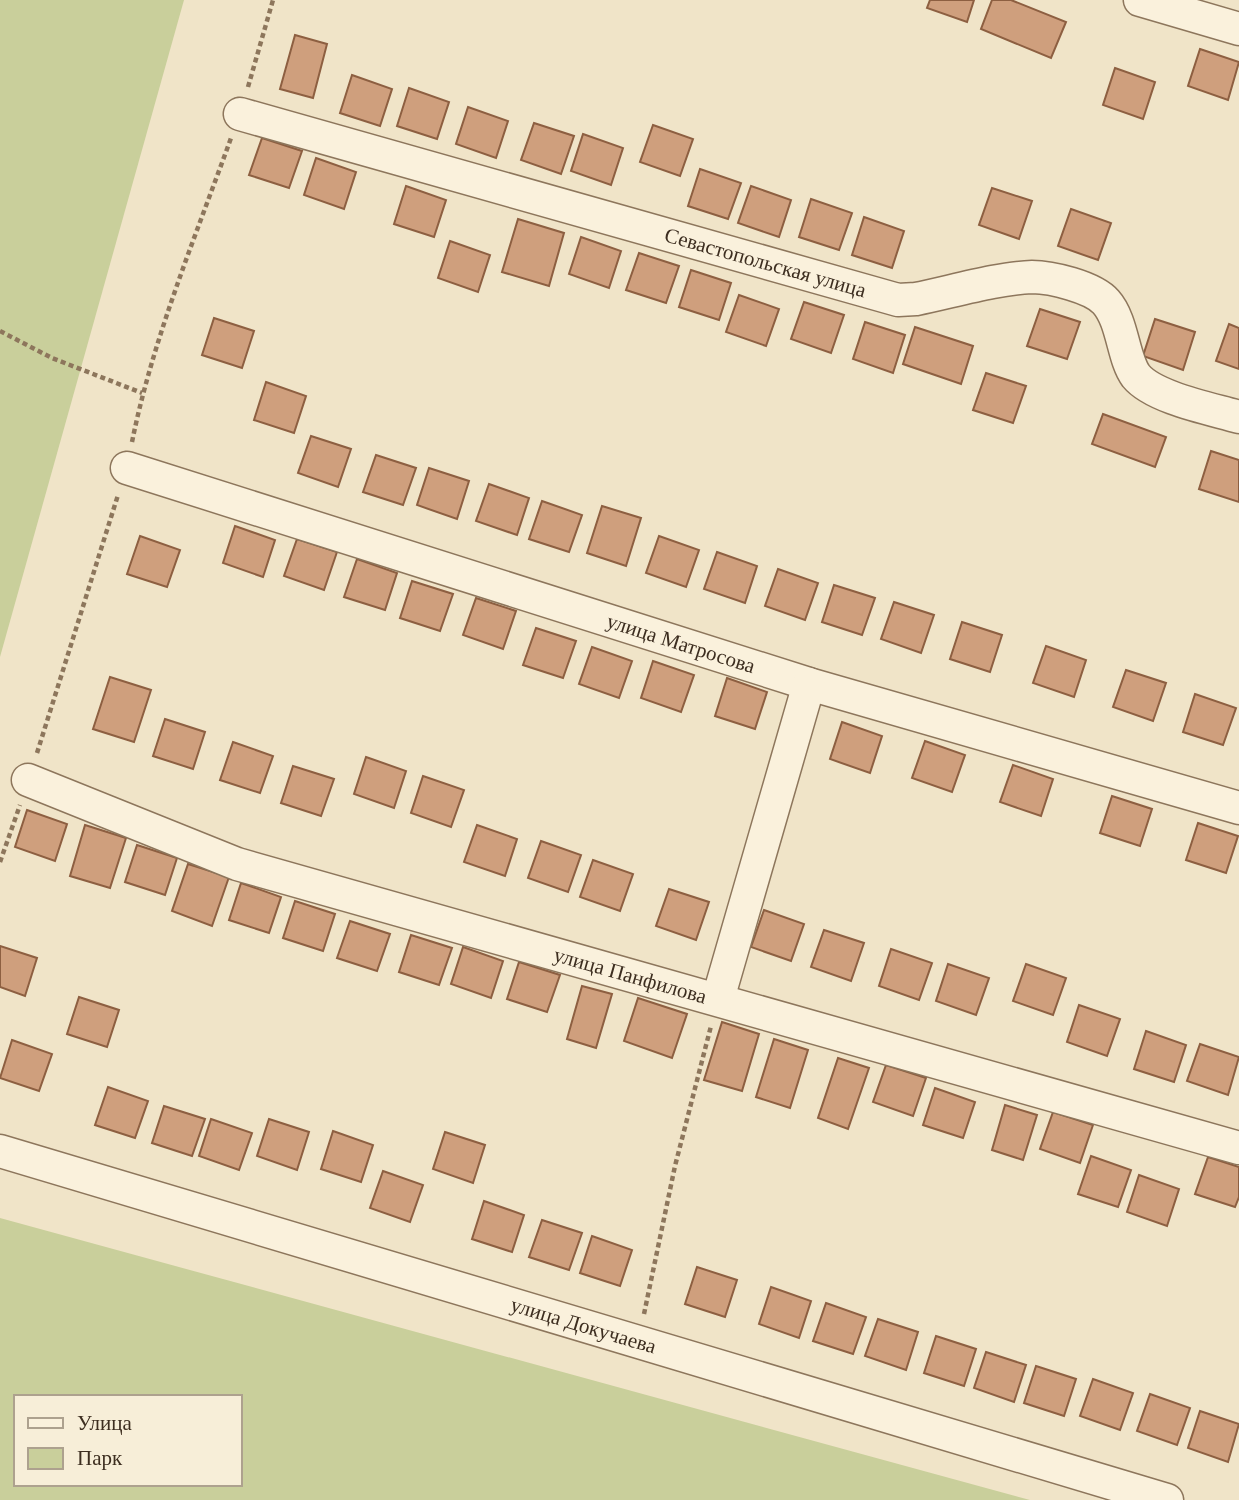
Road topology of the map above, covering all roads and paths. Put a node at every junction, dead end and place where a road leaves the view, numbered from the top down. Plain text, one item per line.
1 (273, 0) edge
2 (1140, 0) edge
3 (1239, 29) edge
4 (240, 114) junction
5 (0, 331) edge
6 (142, 393) junction
7 (1239, 417) edge
8 (127, 468) junction
9 (809, 684) junction
10 (28, 780) junction
11 (1239, 808) edge
12 (0, 862) edge
13 (718, 999) junction
14 (1239, 1148) edge
15 (0, 1151) edge
16 (638, 1342) junction
17 (1167, 1500) edge

1 - 4 path
2 - 3 street
4 - 6 path
4 - 7 street, Севастопольская улица
5 - 6 path
6 - 8 path
8 - 9 street, улица Матросова
8 - 10 path
9 - 11 street, улица Матросова
9 - 13 street
10 - 12 path
10 - 13 street, улица Панфилова
13 - 14 street, улица Панфилова
13 - 16 path
15 - 16 street, улица Докучаева
16 - 17 street, улица Докучаева

